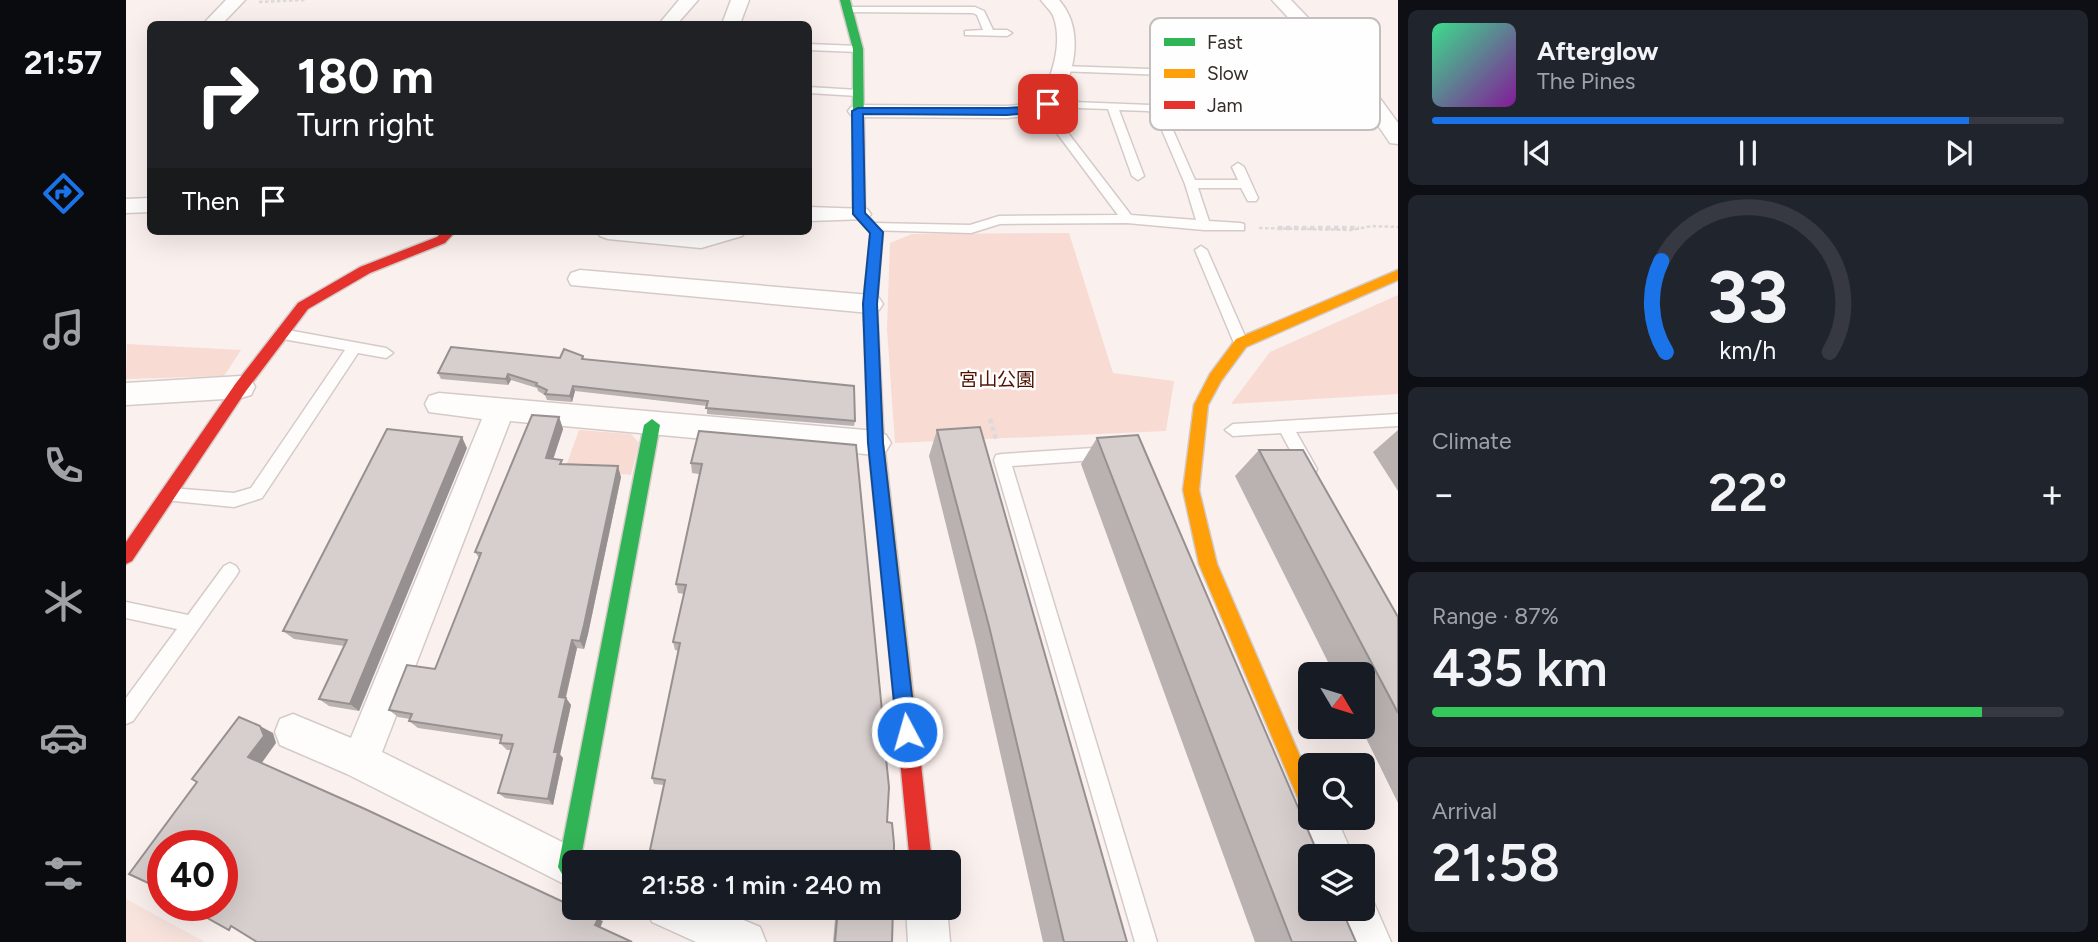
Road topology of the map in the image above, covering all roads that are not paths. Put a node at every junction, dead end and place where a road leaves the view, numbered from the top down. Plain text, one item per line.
1 (688, 0) edge
2 (740, 0) edge
3 (1050, 0) edge
4 (1281, 0) edge
5 (245, 1) edge
6 (934, 4) edge
7 (847, 5) edge
8 (1298, 18) edge
9 (216, 21) edge
10 (670, 21) edge
11 (732, 21) edge
12 (968, 33) dead end
13 (989, 33) junction
14 (1007, 33) dead end
15 (812, 47) edge
16 (858, 49) junction
17 (1062, 69) junction
18 (1150, 72) edge
19 (812, 91) edge
20 (858, 102) junction
21 (1046, 106) junction
22 (1112, 106) junction
23 (1150, 108) edge
24 (1380, 113) edge
25 (1168, 130) edge
26 (1398, 138) edge
27 (1238, 167) dead end
28 (1138, 176) dead end
29 (1191, 184) junction
30 (1246, 184) junction
31 (1252, 198) dead end
32 (147, 205) edge
33 (126, 206) edge
34 (812, 214) edge
35 (1127, 219) junction
36 (866, 220) junction
37 (1204, 226) junction
38 (1240, 227) road end
39 (446, 235) edge
40 (649, 235) edge
41 (719, 235) edge
42 (1201, 250) dead end
43 (1398, 275) edge
44 (580, 279) dead end
45 (870, 304) junction
46 (282, 334) junction
47 (1241, 343) junction
48 (355, 347) junction
49 (386, 353) dead end
50 (241, 387) junction
51 (126, 394) edge
52 (439, 404) dead end
53 (500, 410) junction
54 (1398, 420) edge
55 (652, 425) junction
56 (1285, 426) junction
57 (1233, 430) dead end
58 (876, 443) junction
59 (1125, 452) edge
60 (1318, 486) edge
61 (166, 495) junction
62 (126, 555) edge
63 (230, 571) dead end
64 (1195, 574) edge
65 (1214, 580) junction
66 (126, 610) edge
67 (192, 624) junction
68 (126, 714) edge
69 (293, 732) dead end
70 (360, 761) junction
71 (1298, 776) edge
72 (574, 850) edge
73 (920, 850) edge
74 (562, 863) edge
75 (694, 920) edge
76 (927, 920) edge
77 (1361, 921) edge
78 (745, 942) edge
79 (929, 942) edge
80 (1146, 942) edge
81 (1370, 942) edge

1 - 10 street
2 - 11 street
3 - 17 street
4 - 8 street
5 - 9 street
6 - 7 lane
6 - 13 lane
7 - 16 street
12 - 13 lane
13 - 14 lane
15 - 16 lane
16 - 20 street
17 - 18 lane
17 - 21 street
19 - 20 lane
20 - 21 street
20 - 36 street
21 - 22 lane
21 - 35 lane
22 - 23 lane
22 - 28 lane
24 - 26 street
25 - 29 lane
27 - 30 lane
29 - 30 lane
29 - 37 lane
30 - 31 lane
32 - 33 street
34 - 36 street
35 - 36 lane
35 - 37 lane
36 - 45 street
37 - 38 lane
39 - 46 street
40 - 41 street
42 - 47 lane
43 - 47 street
44 - 45 street
45 - 58 street
46 - 48 lane
46 - 50 street
47 - 65 street
48 - 49 lane
48 - 61 lane
50 - 51 street
50 - 61 street
52 - 53 street
53 - 55 street
53 - 70 street
54 - 56 lane
55 - 58 street
55 - 72 street
56 - 57 lane
56 - 60 lane
58 - 73 street
59 - 80 lane
61 - 62 street
63 - 67 lane
64 - 65 lane
65 - 71 street
66 - 67 lane
67 - 68 lane
69 - 70 street
70 - 74 street
75 - 78 street
76 - 79 street
77 - 81 street

